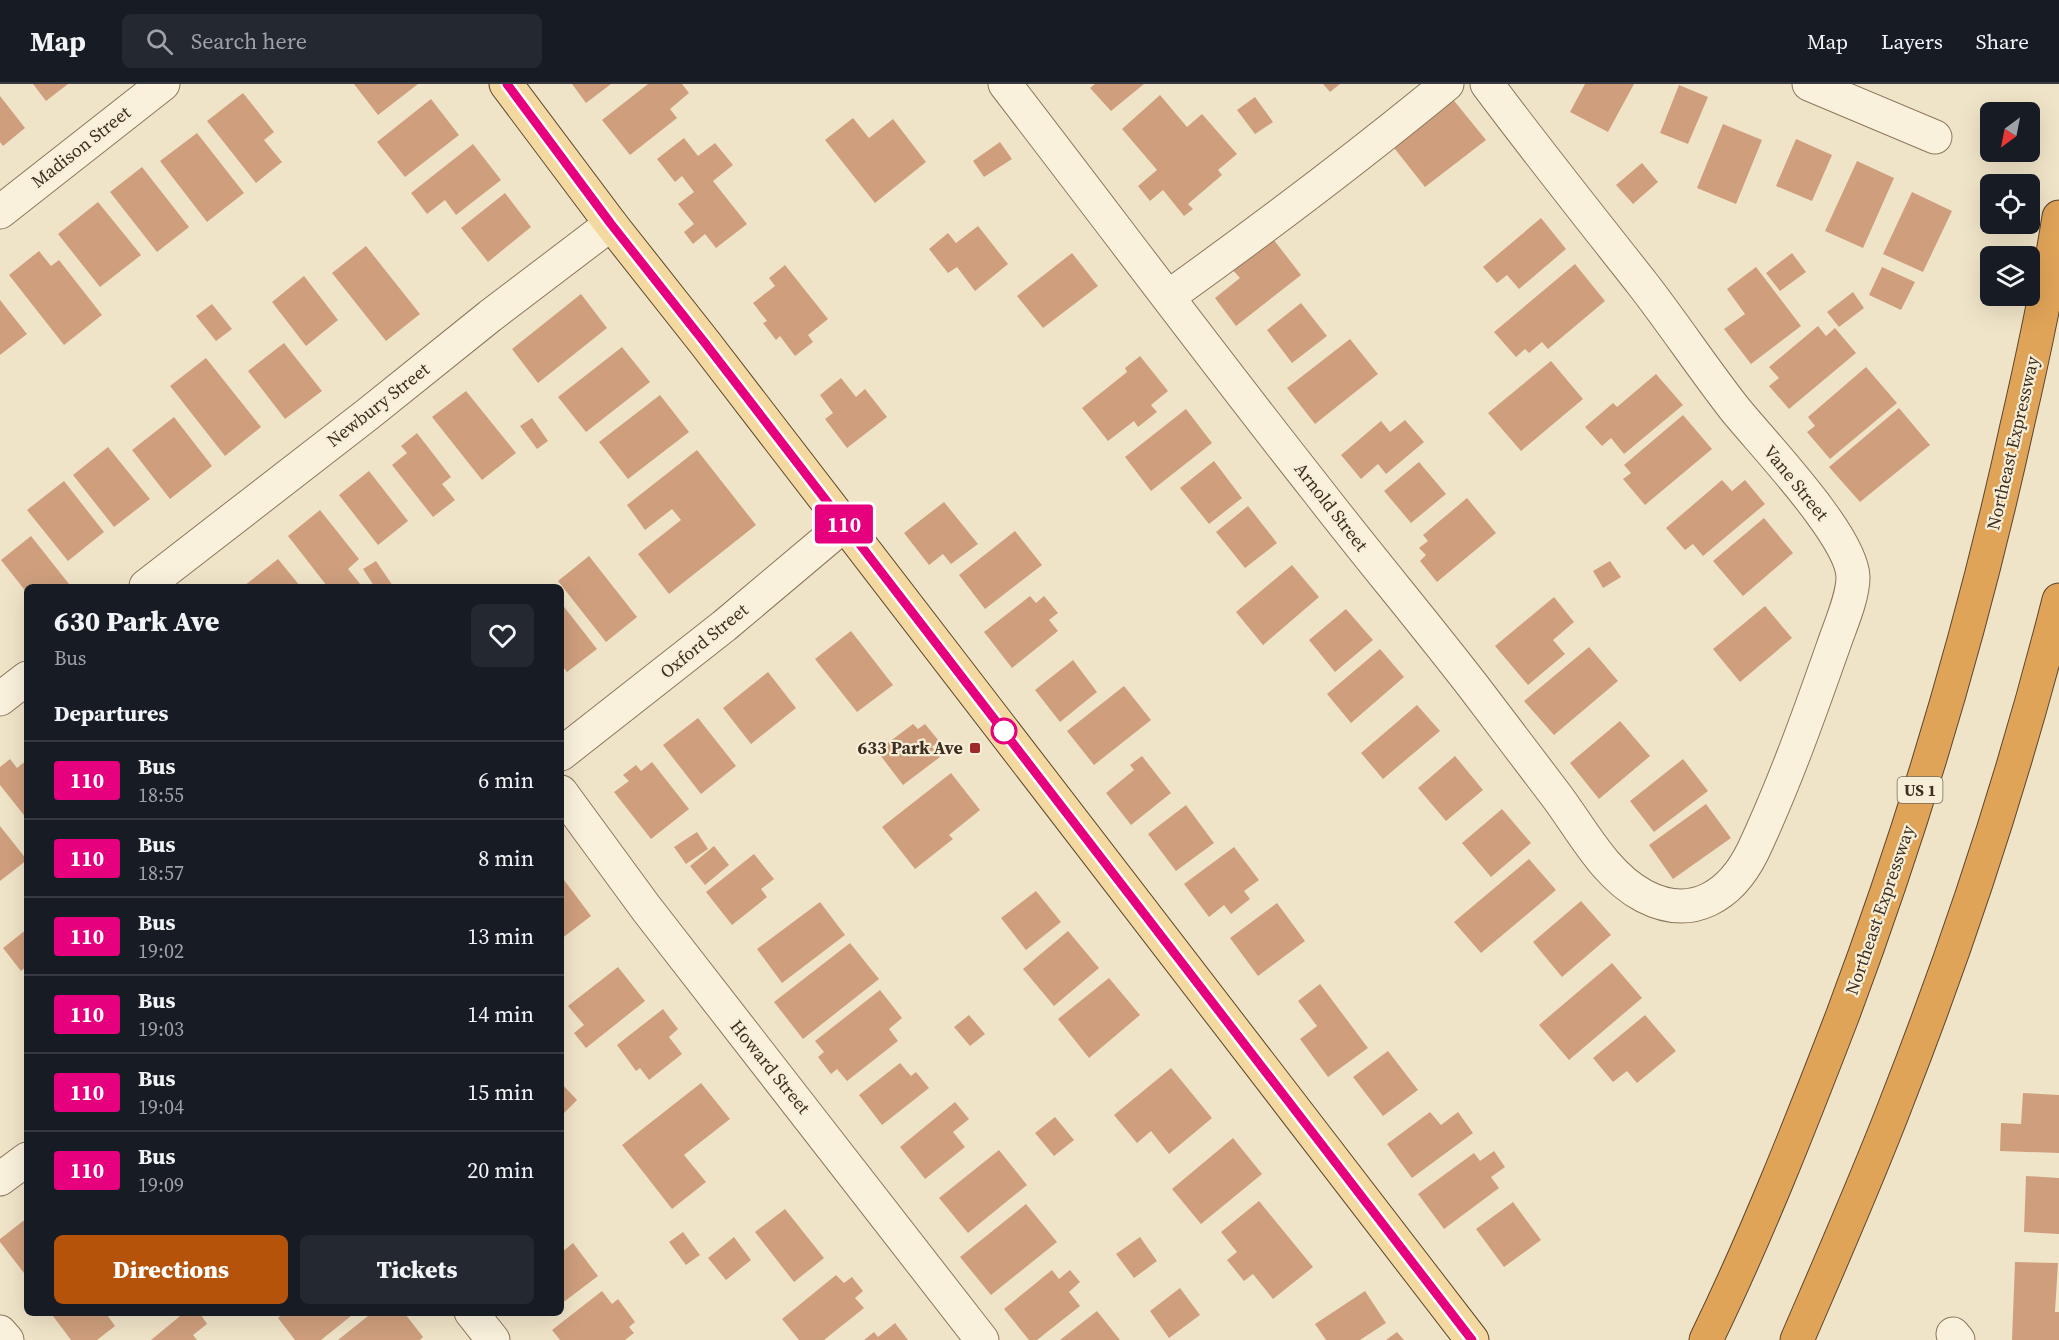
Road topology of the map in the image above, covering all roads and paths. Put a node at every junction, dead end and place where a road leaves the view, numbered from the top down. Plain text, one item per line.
1 (163, 84) edge
2 (506, 84) edge
3 (1005, 84) edge
4 (1447, 84) edge
5 (1487, 84) edge
6 (1809, 84) edge
7 (1935, 137) dead end
8 (0, 212) edge
9 (2059, 217) edge
10 (611, 224) junction
11 (1168, 297) junction
12 (844, 525) junction
13 (149, 584) edge
14 (2059, 600) edge
15 (24, 680) edge
16 (0, 699) edge
17 (564, 752) edge
18 (564, 796) edge
19 (1677, 906) joint
20 (24, 1160) edge
21 (0, 1179) edge
22 (474, 1316) edge
23 (0, 1332) edge
24 (7, 1340) edge
25 (493, 1340) edge
26 (982, 1340) edge
27 (1472, 1340) edge
28 (1706, 1340) edge
29 (1797, 1340) edge

1 - 8 street, Madison Street
2 - 10 main road
3 - 11 street, Arnold Street
4 - 11 street
5 - 19 street, Vane Street
6 - 7 street
9 - 28 highway, Northeast Expressway / US 1
10 - 12 main road
10 - 13 street, Newbury Street
11 - 19 street, Arnold Street
12 - 17 street, Oxford Street
12 - 27 main road
14 - 29 highway
15 - 16 street
18 - 26 street, Howard Street
20 - 21 street
22 - 25 street
23 - 24 street

